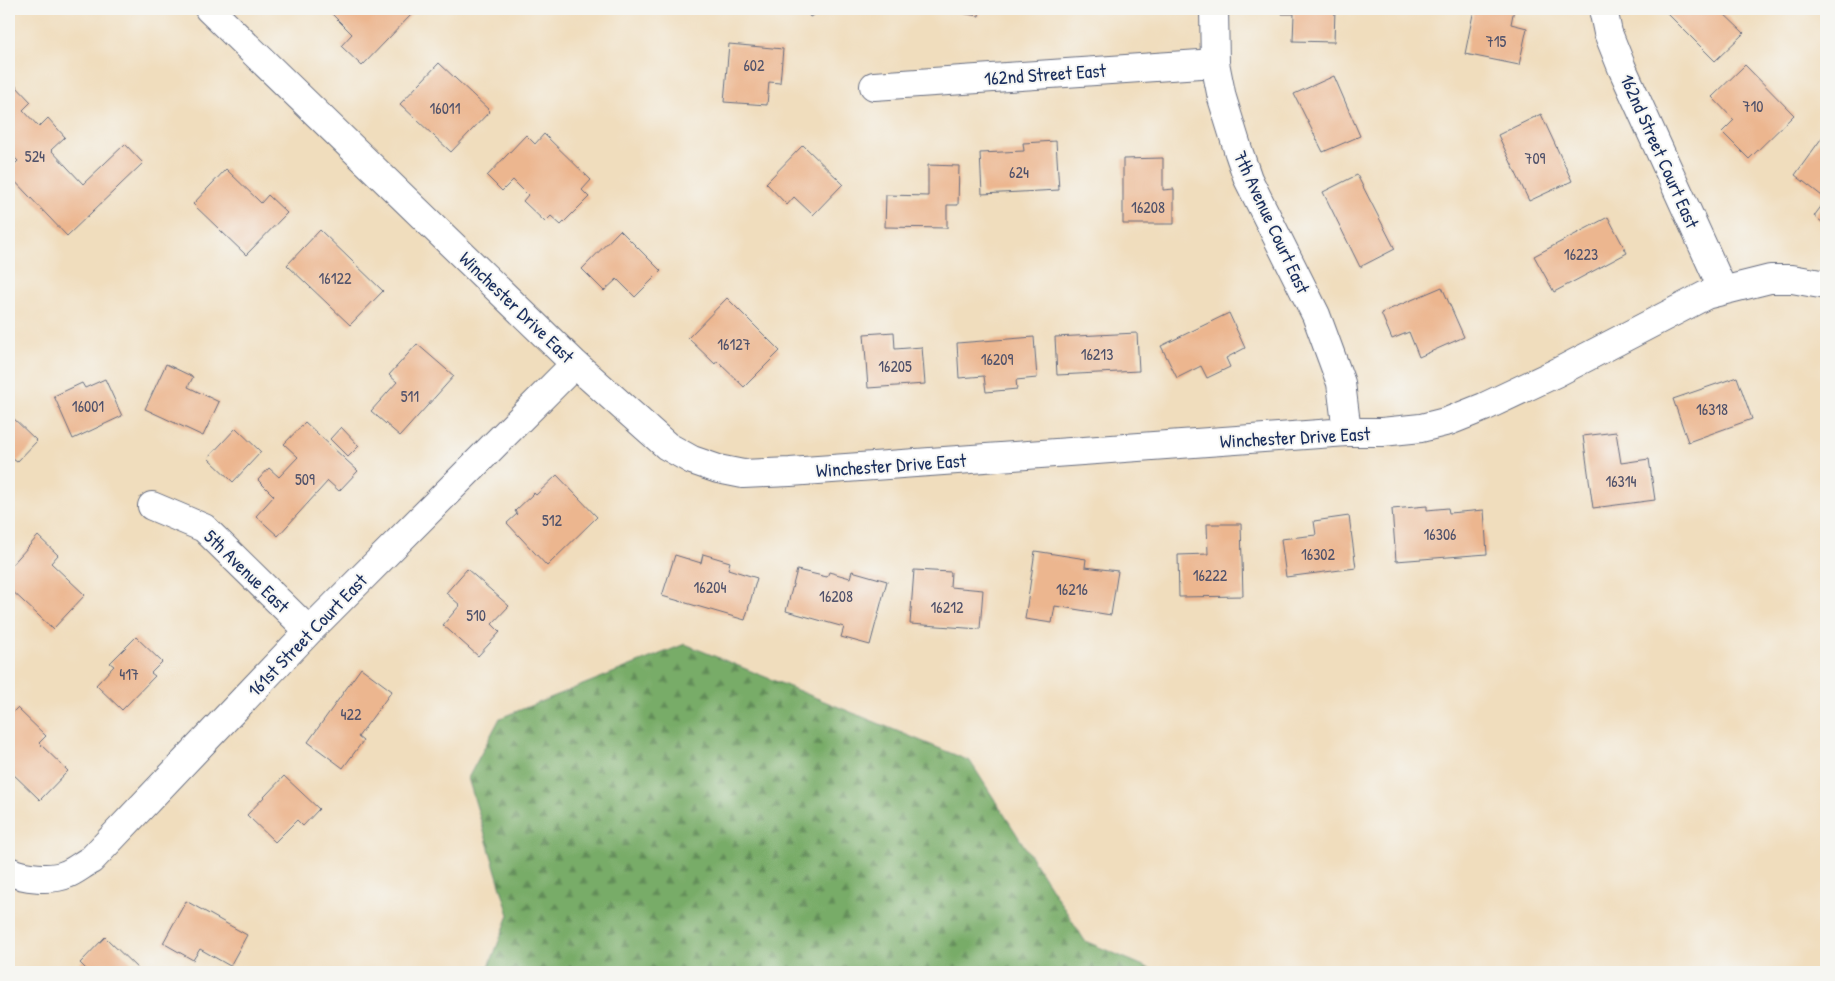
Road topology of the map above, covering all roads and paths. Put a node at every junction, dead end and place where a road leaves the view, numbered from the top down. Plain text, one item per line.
1 (209, 9) edge
2 (1214, 9) edge
3 (1604, 9) edge
4 (1215, 63) junction
5 (874, 86) dead end
6 (1826, 285) edge
7 (1723, 290) junction
8 (575, 364) junction
9 (1347, 432) junction
10 (152, 506) dead end
11 (309, 631) junction
12 (18, 874) edge

1 - 8 street, Winchester Drive East
2 - 4 street, 7th Avenue Court East
3 - 7 street, 162nd Street Court East
4 - 5 street, 162nd Street East
4 - 9 street, 7th Avenue Court East
6 - 7 street
7 - 9 street, Winchester Drive East
8 - 9 street, Winchester Drive East
8 - 11 street, 161st Street Court East
10 - 11 street, 5th Avenue East
11 - 12 street, 161st Street Court East

